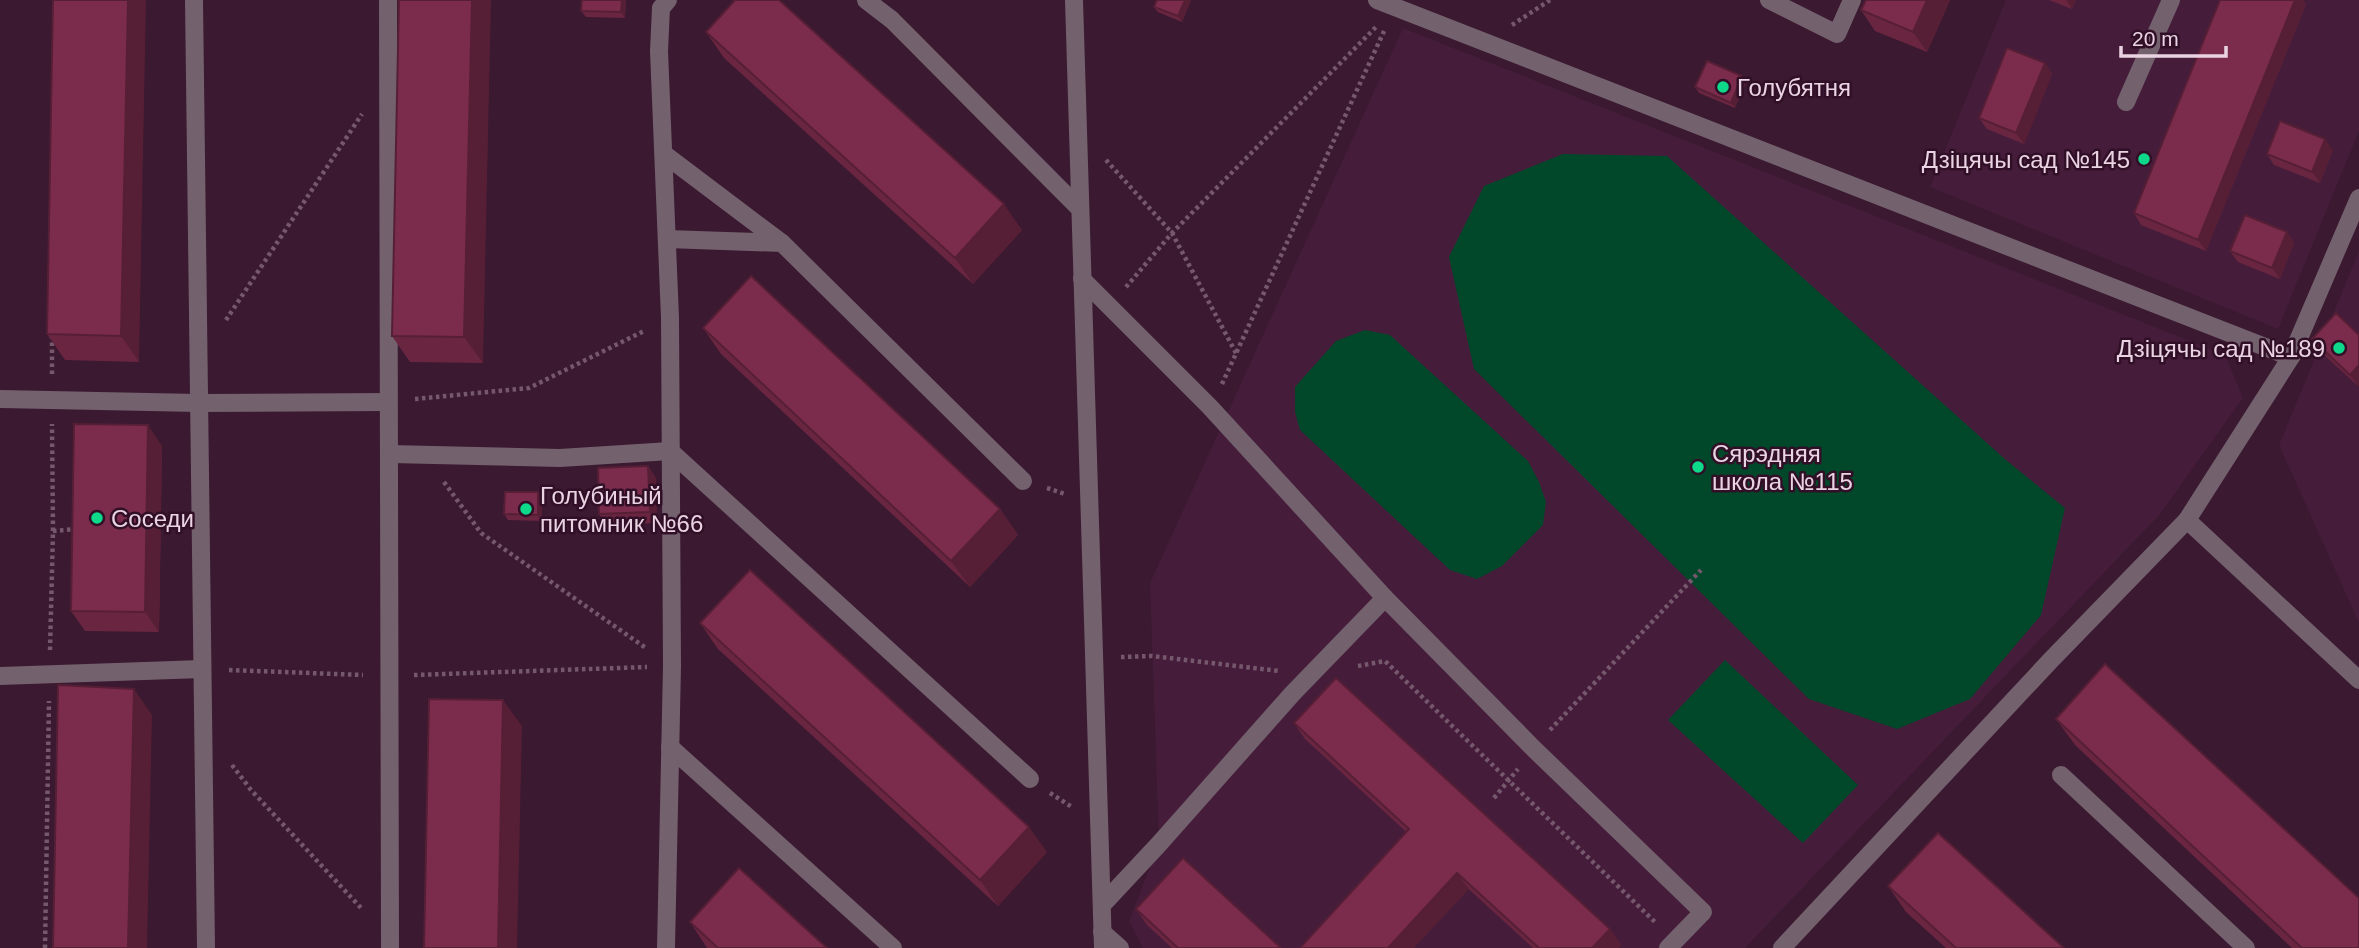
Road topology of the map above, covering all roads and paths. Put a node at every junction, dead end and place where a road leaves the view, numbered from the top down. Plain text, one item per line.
1 (194, 0) edge
2 (388, 0) edge
3 (668, 0) edge
4 (866, 0) edge
5 (1074, 0) edge
6 (1377, 0) edge
7 (1549, 0) edge
8 (1769, 0) edge
9 (1852, 0) edge
10 (2171, 0) edge
11 (1394, 8) junction
12 (1485, 44) junction
13 (388, 74) junction
14 (2126, 102) dead end
15 (1078, 128) junction
16 (664, 154) junction
17 (2359, 198) edge
18 (1080, 209) junction
19 (1172, 233) junction
20 (667, 239) junction
21 (782, 243) junction
22 (1082, 279) junction
23 (1110, 307) junction
24 (670, 318) junction
25 (52, 331) edge
26 (1237, 355) junction
27 (2291, 357) junction
28 (198, 362) junction
29 (0, 399) edge
30 (52, 399) junction
31 (388, 402) junction
32 (198, 403) junction
33 (1210, 407) junction
34 (670, 451) junction
35 (390, 454) junction
36 (424, 454) junction
37 (1023, 481) joint
38 (1089, 502) junction
39 (2187, 520) junction
40 (86, 528) edge
41 (54, 531) junction
42 (1701, 570) dead end
43 (1385, 598) junction
44 (1094, 659) junction
45 (672, 667) junction
46 (1344, 668) dead end
47 (202, 669) junction
48 (49, 675) junction
49 (0, 676) edge
50 (390, 676) junction
51 (2359, 680) edge
52 (1301, 686) junction
53 (203, 729) junction
54 (1546, 734) dead end
55 (670, 747) junction
56 (2061, 775) dead end
57 (1030, 779) joint
58 (1510, 781) junction
59 (1494, 798) dead end
60 (1099, 825) junction
61 (1101, 905) junction
62 (1103, 940) edge
63 (1671, 945) edge
64 (390, 947) edge
65 (44, 948) edge
66 (206, 948) edge
67 (666, 948) edge
68 (892, 948) edge
69 (1120, 948) edge
70 (1782, 948) edge
71 (2246, 948) edge

1 - 28 lane
2 - 13 lane
3 - 16 lane
4 - 18 lane
5 - 15 lane
6 - 11 lane
7 - 12 path
8 - 9 lane
10 - 14 lane
11 - 12 lane
11 - 19 path
11 - 26 path
12 - 27 lane
13 - 28 path
13 - 31 lane
15 - 18 lane
15 - 19 path
16 - 20 lane
16 - 21 lane
17 - 27 lane
18 - 22 lane
19 - 23 path
19 - 26 path
20 - 21 lane
20 - 24 lane
21 - 37 lane
22 - 23 lane
22 - 38 lane
23 - 33 lane
24 - 31 path
24 - 34 lane
25 - 30 path
26 - 33 path
27 - 39 lane
28 - 32 lane
29 - 30 lane
30 - 32 lane
30 - 41 path
31 - 32 lane
31 - 35 lane
32 - 47 lane
33 - 43 lane
34 - 36 lane
34 - 45 lane
34 - 57 lane
35 - 36 lane
35 - 50 lane
36 - 45 path
37 - 38 path
38 - 44 lane
39 - 51 lane
39 - 70 lane
40 - 41 path
41 - 48 path
42 - 54 path
43 - 52 lane
43 - 63 lane
44 - 52 path
44 - 60 lane
45 - 50 path
45 - 55 lane
46 - 58 path
47 - 48 lane
47 - 50 path
47 - 53 lane
48 - 49 lane
48 - 65 path
50 - 64 lane
52 - 61 lane
53 - 64 path
53 - 66 lane
55 - 67 lane
55 - 68 lane
56 - 71 lane
57 - 60 path
58 - 59 path
58 - 63 path
60 - 61 lane
61 - 62 lane
62 - 69 lane

